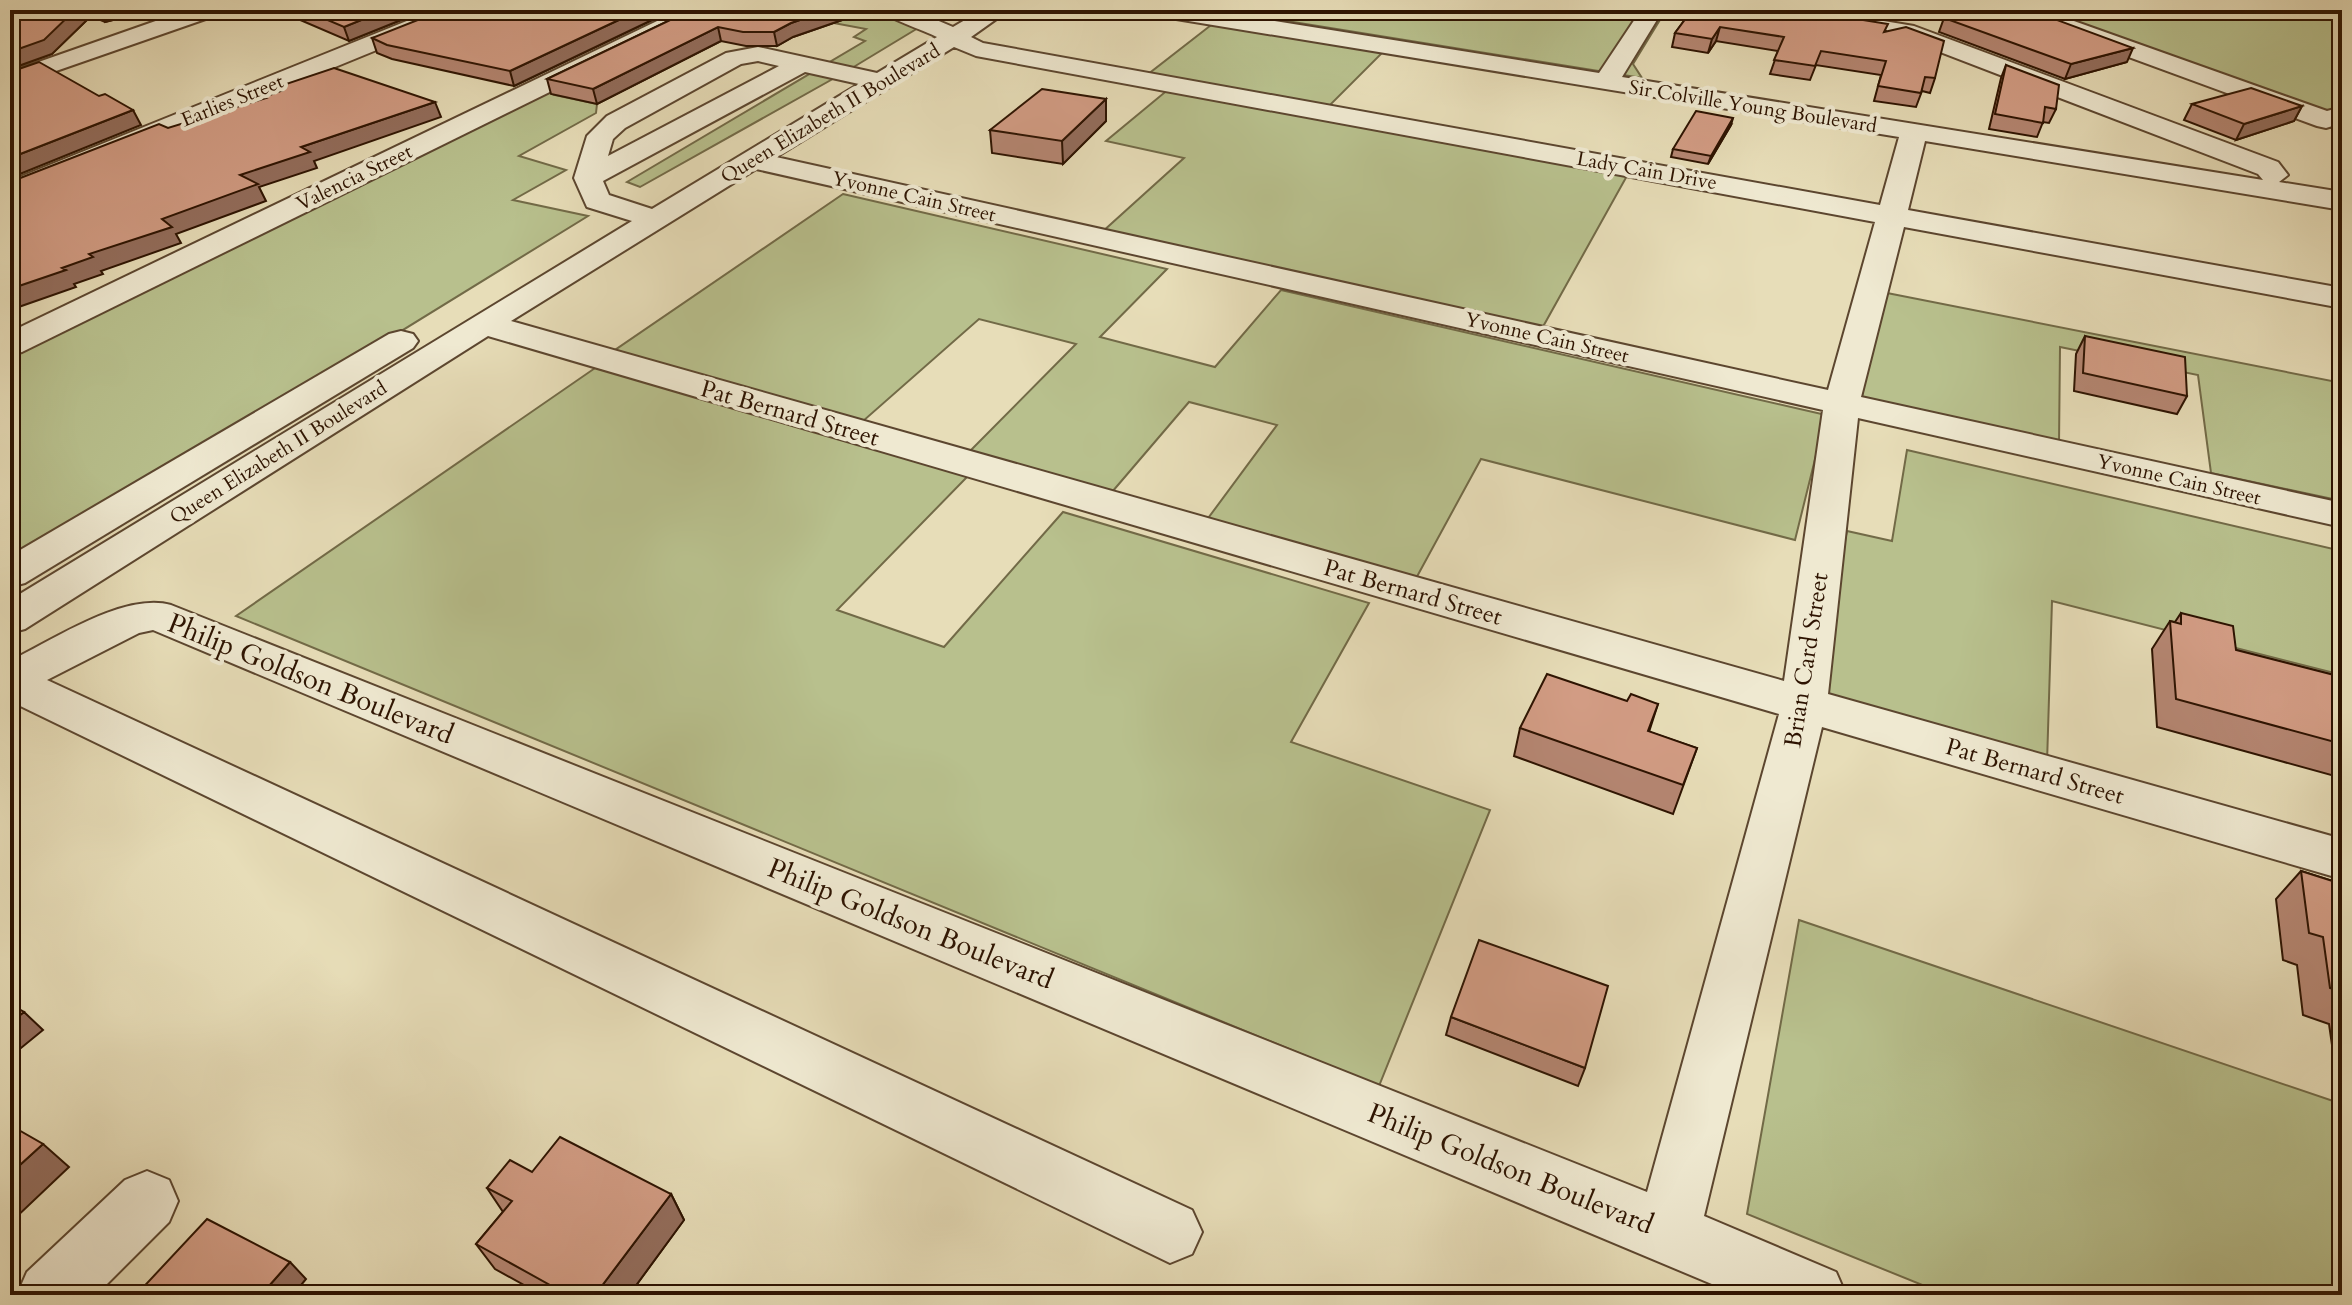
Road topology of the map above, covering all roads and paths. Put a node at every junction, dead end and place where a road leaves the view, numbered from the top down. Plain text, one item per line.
1 (209, 10) edge
2 (454, 10) edge
3 (698, 10) edge
4 (889, 10) edge
5 (1164, 10) edge
6 (1652, 10) edge
7 (1774, 10) edge
8 (2022, 10) edge
9 (990, 15) edge
10 (945, 34) junction
11 (801, 64) junction
12 (866, 79) junction
13 (10, 80) edge
14 (1606, 82) junction
15 (2337, 120) edge
16 (1914, 132) junction
17 (751, 160) junction
18 (588, 178) junction
19 (10, 191) edge
20 (2281, 191) junction
21 (2342, 201) edge
22 (621, 210) junction
23 (1891, 215) junction
24 (655, 219) junction
25 (2342, 298) edge
26 (484, 324) junction
27 (10, 345) edge
28 (1842, 403) junction
29 (2342, 515) edge
30 (10, 574) edge
31 (10, 619) edge
32 (10, 681) edge
33 (1804, 705) junction
34 (2342, 859) edge
35 (147, 1201) dead end
36 (1170, 1232) dead end
37 (1668, 1232) junction
38 (50, 1295) edge
39 (1813, 1295) edge

1 - 13 street
2 - 19 street, Earlies Street
3 - 27 street, Valencia Street
4 - 10 street, Lady Cain Drive
5 - 14 street, Sir Colville Young Boulevard
6 - 14 street
7 - 20 street
8 - 15 street
9 - 10 street, Queen Elizabeth II Boulevard
10 - 12 street, Queen Elizabeth II Boulevard
10 - 23 street, Lady Cain Drive
11 - 12 street
11 - 18 street
11 - 18 street
12 - 17 street, Queen Elizabeth II Boulevard
12 - 22 street, Queen Elizabeth II Boulevard
14 - 16 street, Sir Colville Young Boulevard
16 - 20 street, Sir Colville Young Boulevard
16 - 23 street, Brian Card Street
17 - 24 street, Queen Elizabeth II Boulevard
17 - 28 street, Yvonne Cain Street
18 - 22 street
20 - 21 street, Sir Colville Young Boulevard
22 - 24 street
22 - 30 street, Queen Elizabeth II Boulevard
23 - 25 street, Lady Cain Drive
23 - 28 street, Brian Card Street
24 - 26 street, Queen Elizabeth II Boulevard
26 - 31 street, Queen Elizabeth II Boulevard
26 - 33 street, Pat Bernard Street
28 - 29 street, Yvonne Cain Street
28 - 33 street, Brian Card Street
32 - 36 street, Philip Goldson Boulevard
32 - 37 street, Philip Goldson Boulevard
33 - 34 street, Pat Bernard Street
33 - 37 street, Brian Card Street
35 - 38 street
37 - 39 street, Philip Goldson Boulevard

